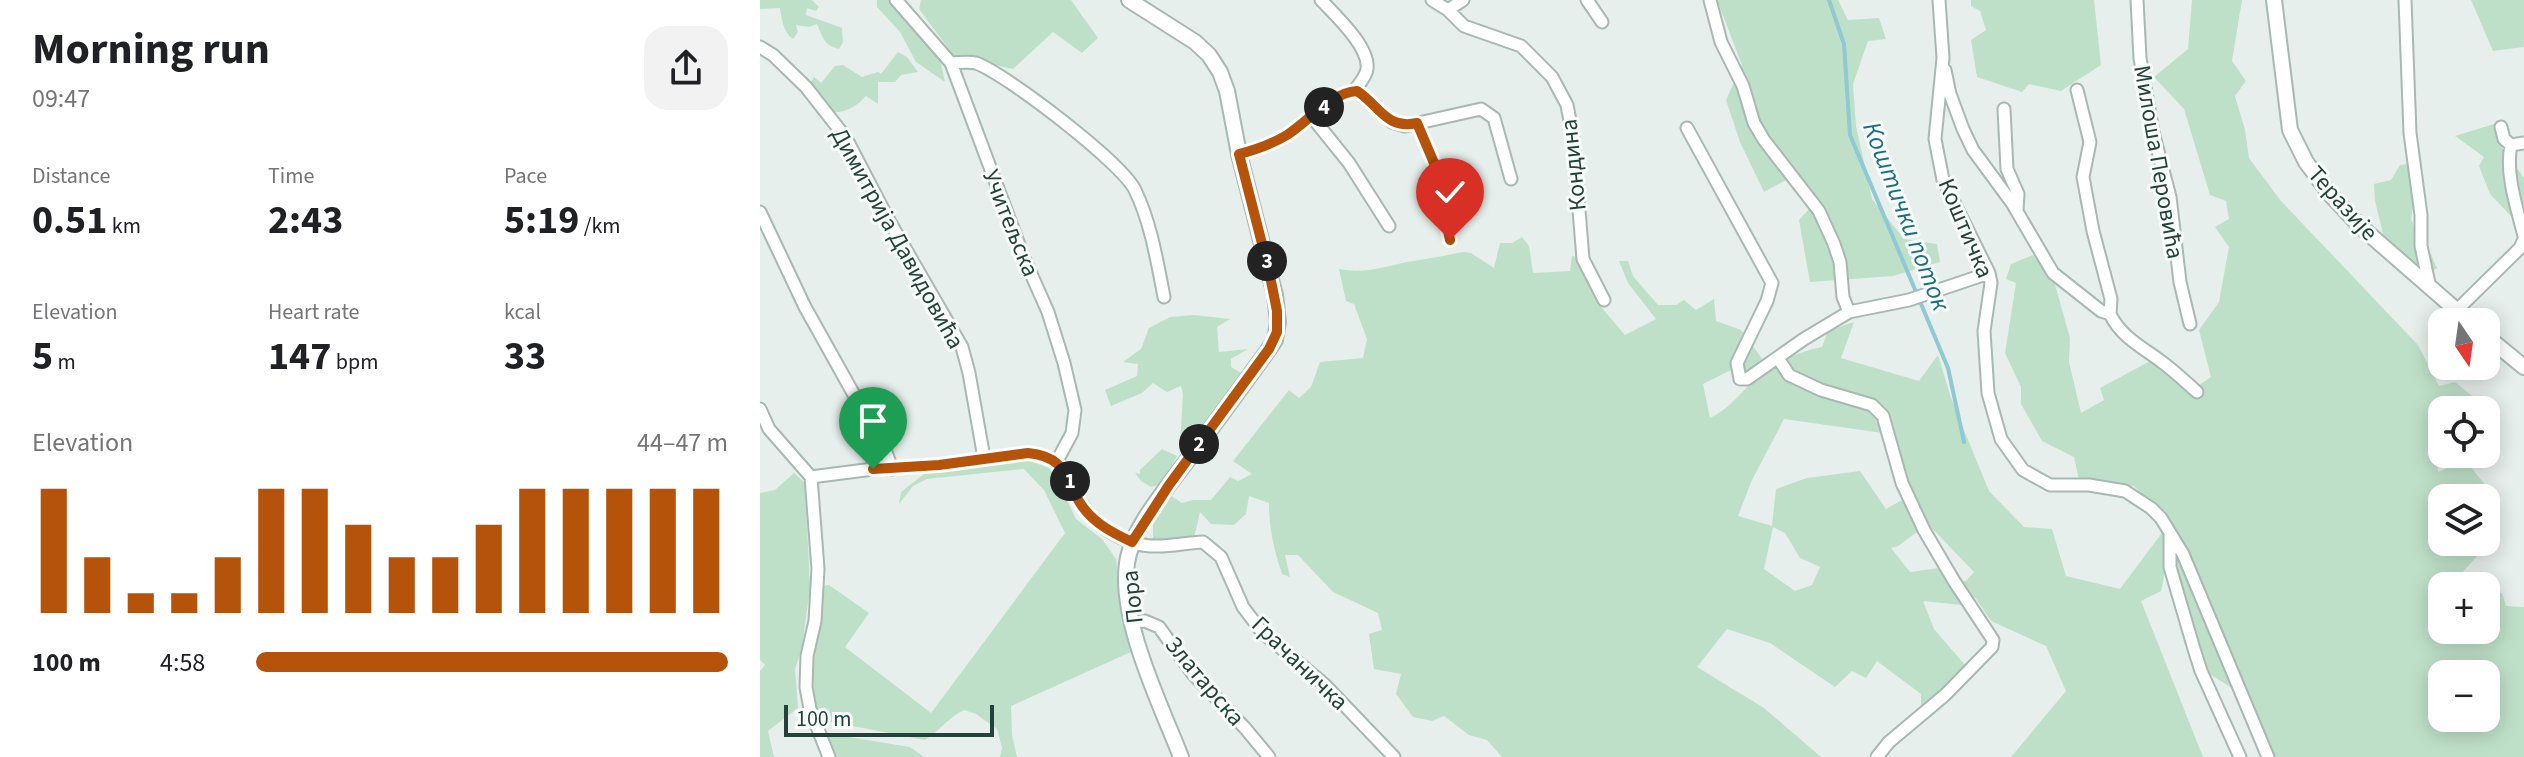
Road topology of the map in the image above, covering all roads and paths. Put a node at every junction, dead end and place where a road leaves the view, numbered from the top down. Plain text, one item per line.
1 (896, 0) edge
2 (1129, 0) edge
3 (1321, 0) edge
4 (1432, 0) edge
5 (1463, 0) edge
6 (1587, 0) edge
7 (1710, 0) edge
8 (1939, 0) edge
9 (2137, 0) edge
10 (2274, 0) edge
11 (2405, 0) edge
12 (1450, 5) edge
13 (1602, 22) dead end
14 (760, 47) edge
15 (1943, 58) junction
16 (951, 63) junction
17 (2077, 90) dead end
18 (1354, 91) junction
19 (2004, 109) dead end
20 (1312, 117) junction
21 (1417, 123) junction
22 (2501, 127) dead end
23 (1687, 128) dead end
24 (2524, 143) edge
25 (2511, 145) junction
26 (1239, 154) junction
27 (1511, 179) dead end
28 (760, 212) edge
29 (2017, 212) junction
30 (1389, 226) dead end
31 (2524, 237) edge
32 (1450, 240) dead end
33 (1989, 273) junction
34 (2430, 289) junction
35 (1164, 297) dead end
36 (1604, 300) dead end
37 (2454, 308) edge
38 (2459, 308) edge
39 (1849, 312) junction
40 (2110, 314) junction
41 (2190, 324) dead end
42 (2500, 347) edge
43 (1778, 358) junction
44 (2524, 367) edge
45 (2197, 392) dead end
46 (760, 409) edge
47 (984, 458) junction
48 (1057, 461) junction
49 (892, 469) junction
50 (811, 477) junction
51 (2170, 534) junction
52 (1132, 542) junction
53 (1131, 622) junction
54 (829, 757) edge
55 (1181, 757) edge
56 (1269, 757) edge
57 (1394, 757) edge
58 (1877, 757) edge
59 (2240, 757) edge
60 (2268, 757) edge

1 - 16 street, Учитељска
2 - 26 street, Пора
3 - 18 street
4 - 12 street, Кондина
5 - 12 street
6 - 13 street
7 - 39 street
8 - 15 street, Коштичка
9 - 41 street, Милоша Перовића
10 - 34 street, Теразије
11 - 34 street
12 - 36 street, Кондина
14 - 47 street, Димитрија Давидовића
15 - 29 street
15 - 33 street, Коштичка
16 - 35 street
16 - 48 street, Учитељска
17 - 40 street
18 - 20 street
18 - 21 street
19 - 29 street
20 - 26 street
20 - 30 street
21 - 27 street
21 - 32 street
22 - 25 street
23 - 43 street
24 - 25 street
25 - 31 street
26 - 52 street, Пора
28 - 49 street
29 - 40 street
31 - 38 street
33 - 39 street
33 - 51 street, Коштичка
34 - 37 street, Теразије
39 - 43 street
40 - 45 street
42 - 44 street
43 - 58 street
46 - 50 street
47 - 48 street
47 - 49 street
48 - 52 street
49 - 50 street
50 - 54 street
51 - 59 street
51 - 60 street, Коштичка
52 - 53 street, Пора
52 - 57 street, Грачаничка
53 - 55 street, Пора
53 - 56 street, Златарска

